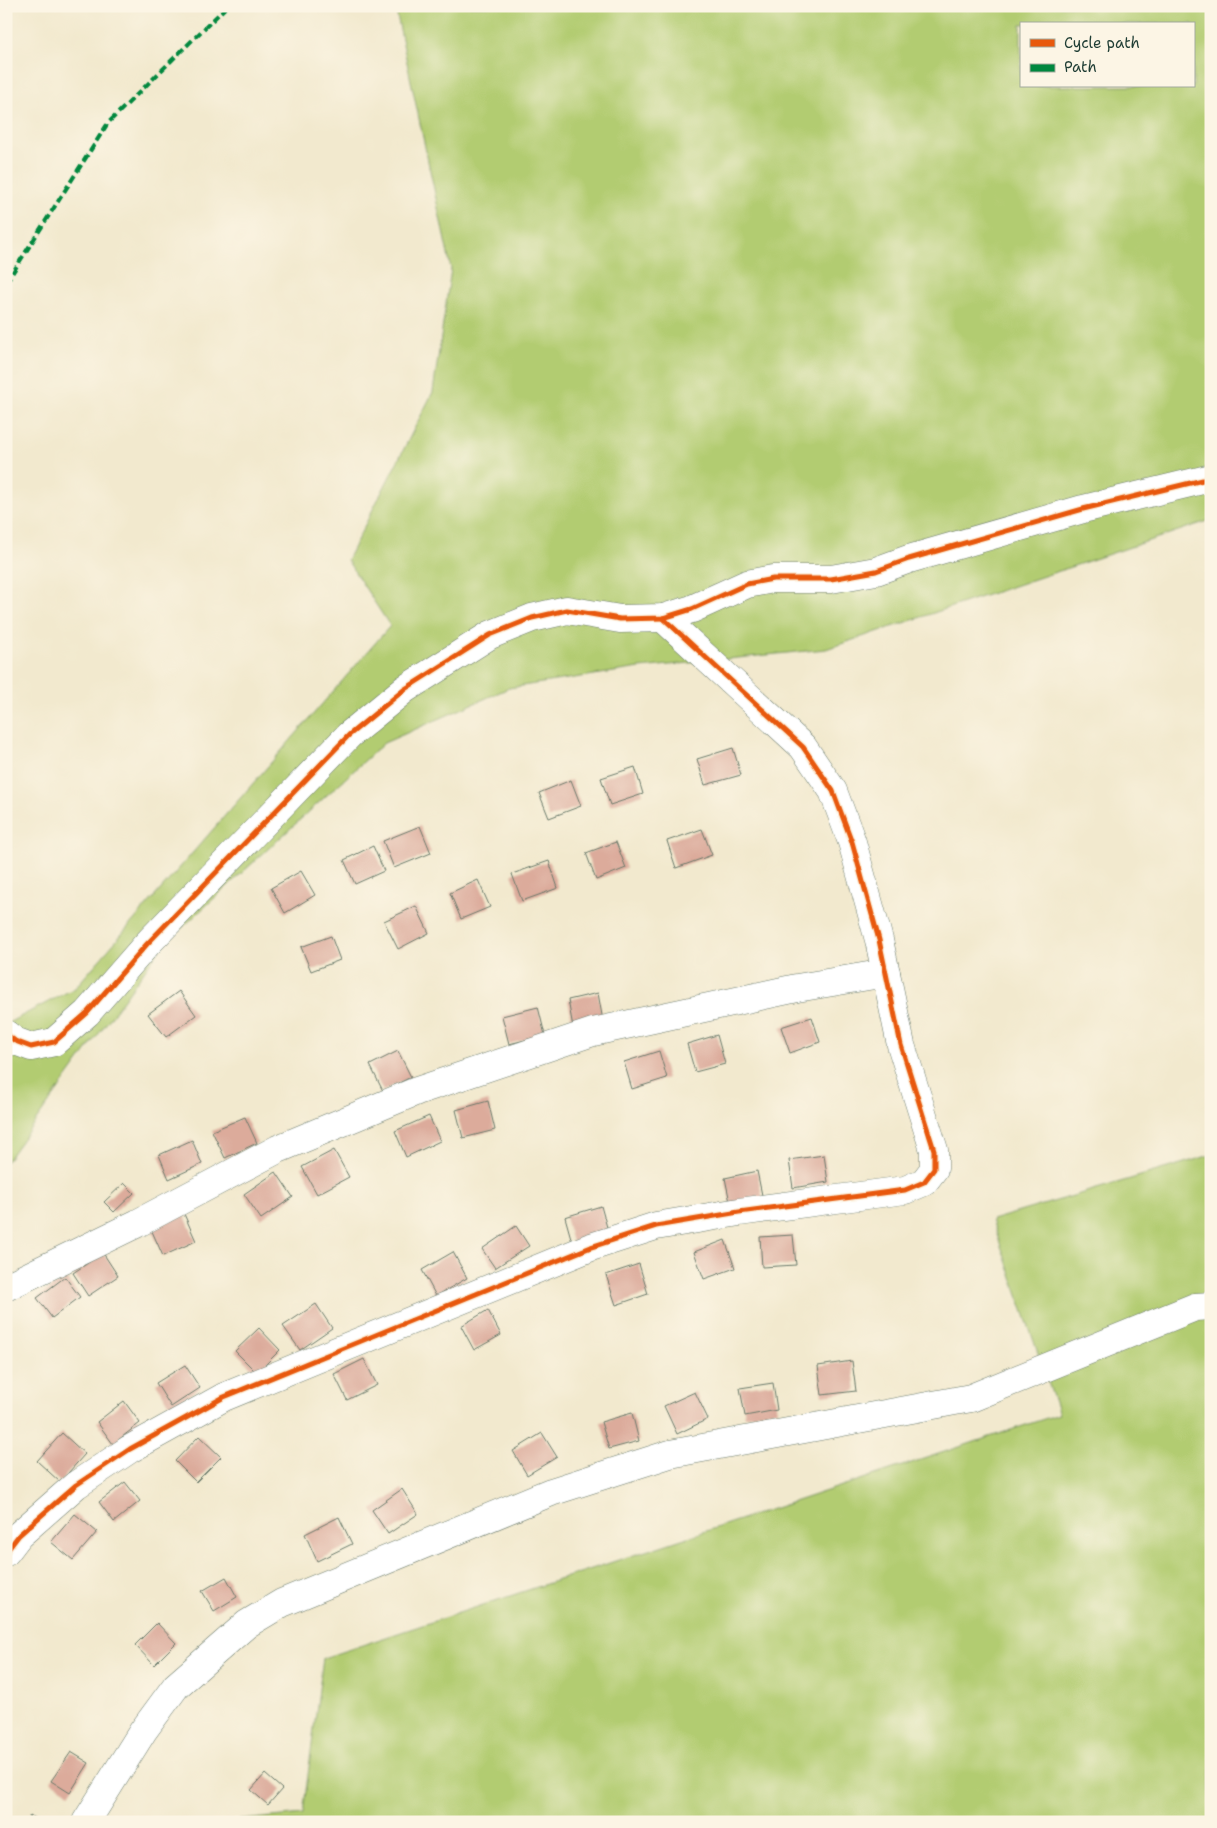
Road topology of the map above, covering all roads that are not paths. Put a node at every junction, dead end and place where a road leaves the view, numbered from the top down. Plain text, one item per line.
1 (1211, 478) edge
2 (662, 618) junction
3 (886, 972) junction
4 (6, 1034) edge
5 (6, 1287) edge
6 (1211, 1306) edge
7 (6, 1552) edge
8 (86, 1822) edge

1 - 2 street
2 - 3 street
2 - 4 street
3 - 5 street
3 - 7 street
6 - 8 street

